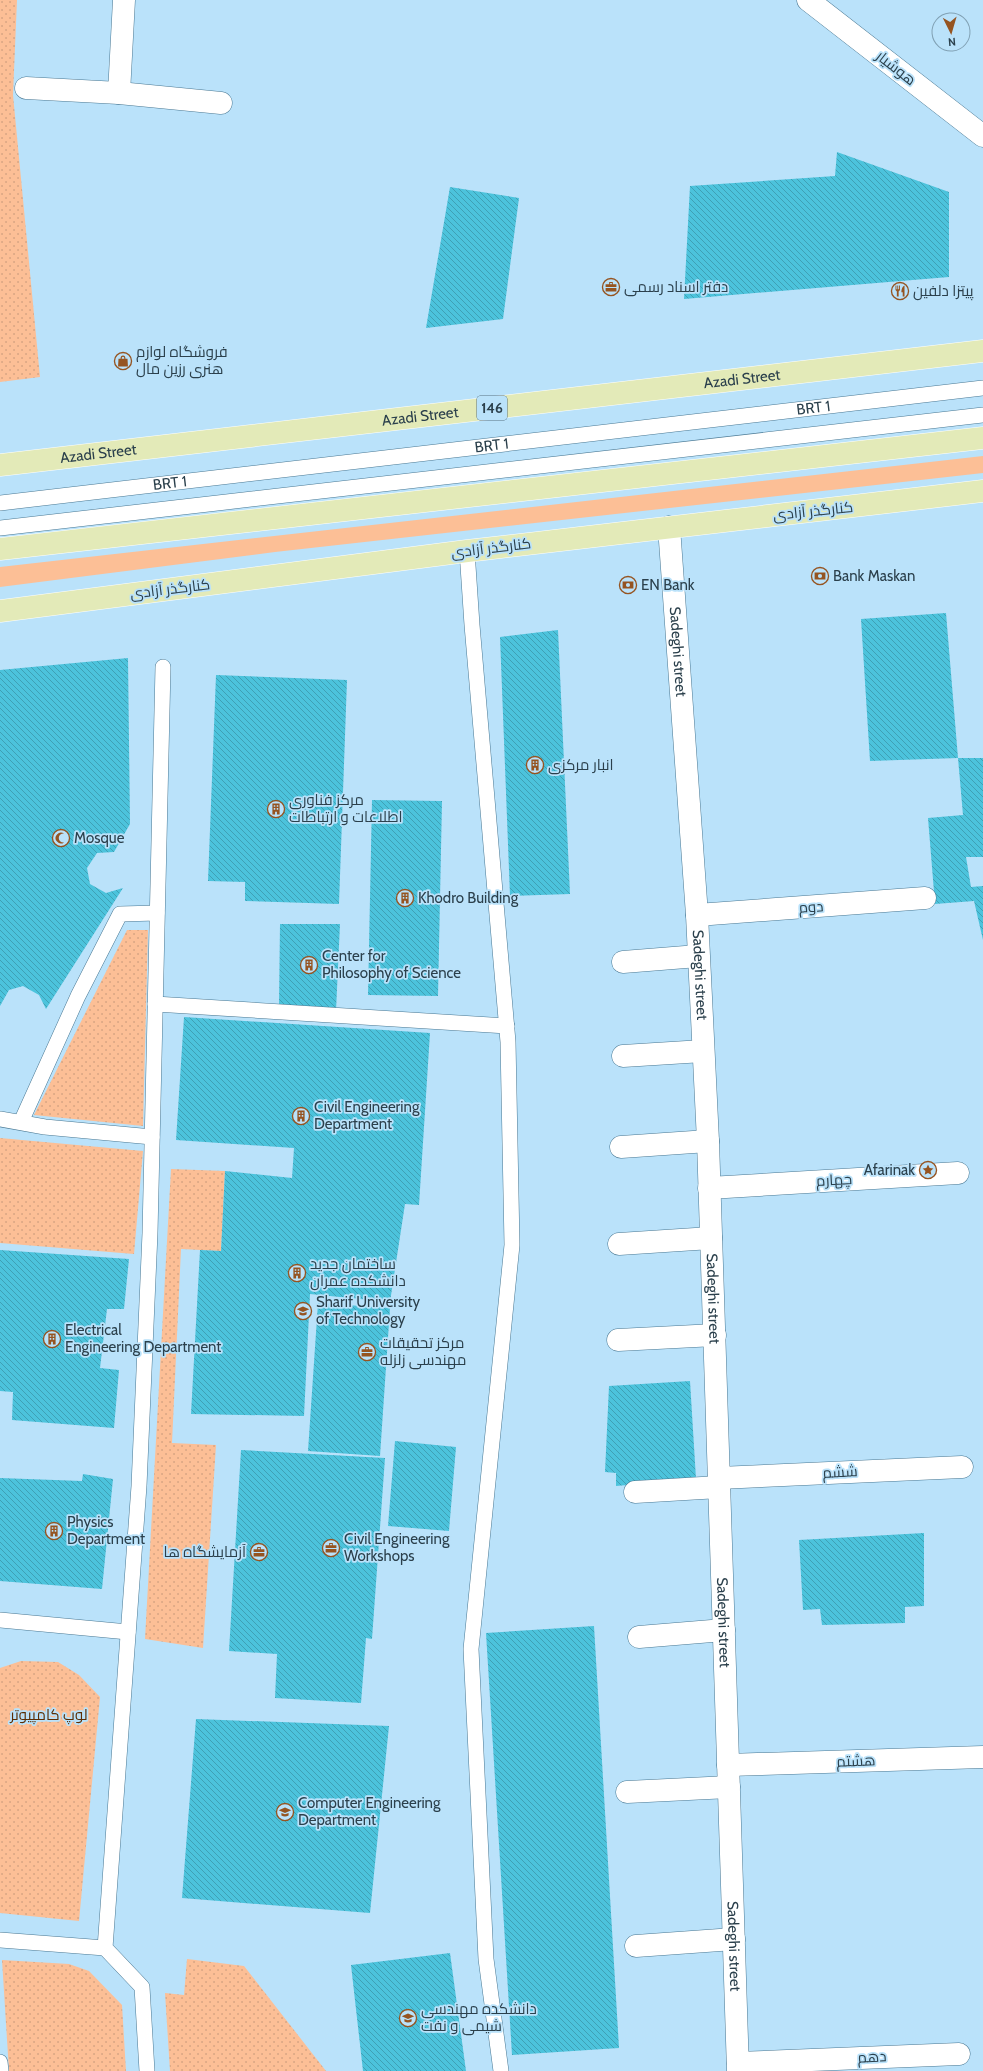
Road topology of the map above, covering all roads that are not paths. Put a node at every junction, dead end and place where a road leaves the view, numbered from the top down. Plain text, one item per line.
1 (124, 0) edge
2 (808, 0) edge
3 (26, 88) dead end
4 (119, 93) junction
5 (221, 103) dead end
6 (983, 136) edge
7 (983, 351) edge
8 (983, 388) edge
9 (983, 415) edge
10 (983, 438) edge
11 (0, 465) edge
12 (983, 491) edge
13 (0, 503) edge
14 (669, 527) junction
15 (0, 528) edge
16 (0, 550) edge
17 (467, 551) junction
18 (0, 610) edge
19 (163, 667) dead end
20 (925, 898) dead end
21 (157, 913) junction
22 (697, 915) junction
23 (698, 956) junction
24 (623, 962) dead end
25 (155, 1004) junction
26 (507, 1026) junction
27 (703, 1050) junction
28 (623, 1056) dead end
29 (0, 1120) edge
30 (21, 1122) junction
31 (152, 1137) junction
32 (708, 1141) junction
33 (621, 1147) dead end
34 (958, 1173) dead end
35 (709, 1188) junction
36 (711, 1238) junction
37 (619, 1244) dead end
38 (715, 1335) junction
39 (618, 1340) dead end
40 (962, 1467) dead end
41 (719, 1482) junction
42 (635, 1492) dead end
43 (0, 1620) edge
44 (724, 1630) junction
45 (128, 1632) junction
46 (639, 1636) dead end
47 (983, 1757) edge
48 (728, 1765) junction
49 (729, 1787) junction
50 (627, 1792) dead end
51 (734, 1939) junction
52 (0, 1940) edge
53 (636, 1946) dead end
54 (106, 1948) junction
55 (959, 2054) dead end
56 (0, 2062) edge
57 (738, 2067) edge
58 (1, 2071) edge
59 (147, 2071) edge
60 (501, 2071) edge

1 - 4 street
2 - 6 street, هوشیار
3 - 4 street
4 - 5 street
7 - 11 main road, Azadi Street / 146
8 - 13 lane, BRT 1
9 - 15 lane, BRT 1
10 - 16 main road
12 - 14 main road, کنارگذر آزادی
14 - 17 main road, کنارگذر آزادی
14 - 22 street, Sadeghi street
17 - 18 main road, کنارگذر آزادی
17 - 26 lane
19 - 21 lane
20 - 22 street, دوم
21 - 25 lane
21 - 30 lane
22 - 23 street, Sadeghi street
23 - 24 street
23 - 27 street, Sadeghi street
25 - 26 lane
25 - 31 lane
26 - 60 lane
27 - 28 street
27 - 32 street, Sadeghi street
29 - 30 lane
30 - 31 lane
31 - 45 lane
32 - 33 street
32 - 35 street, Sadeghi street
34 - 35 street, چهارم
35 - 36 street, Sadeghi street
36 - 37 street
36 - 38 street, Sadeghi street
38 - 39 street
38 - 41 street, Sadeghi street
40 - 41 street, ششم
41 - 42 street, ششم
41 - 44 street, Sadeghi street
43 - 45 lane
44 - 46 street
44 - 48 street, Sadeghi street
45 - 54 lane
47 - 48 street, هشتم
48 - 49 street, Sadeghi street
49 - 50 street
49 - 51 street, Sadeghi street
51 - 53 street
51 - 57 street, Sadeghi street
52 - 54 lane
54 - 59 lane
55 - 57 street, دهم
56 - 58 lane

